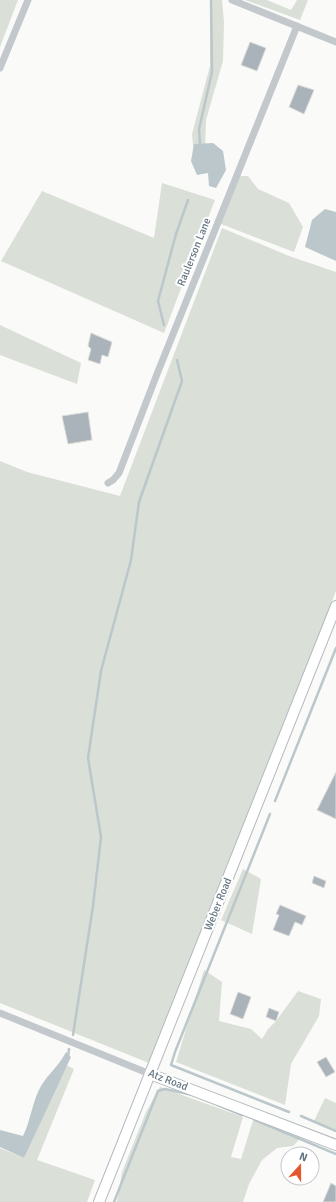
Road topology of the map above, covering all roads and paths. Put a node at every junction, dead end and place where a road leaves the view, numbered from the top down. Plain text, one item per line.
1 (28, 0) edge
2 (232, 0) edge
3 (297, 26) junction
4 (336, 42) edge
5 (0, 68) edge
6 (108, 483) dead end
7 (336, 606) edge
8 (0, 1014) edge
9 (150, 1074) junction
10 (336, 1145) edge
11 (99, 1202) edge

1 - 5 street
2 - 3 street
3 - 4 street
3 - 6 street, Raulerson Lane
7 - 9 street, Weber Road
8 - 9 street, Atz Road
9 - 10 street, Atz Road
9 - 11 street, Weber Road

